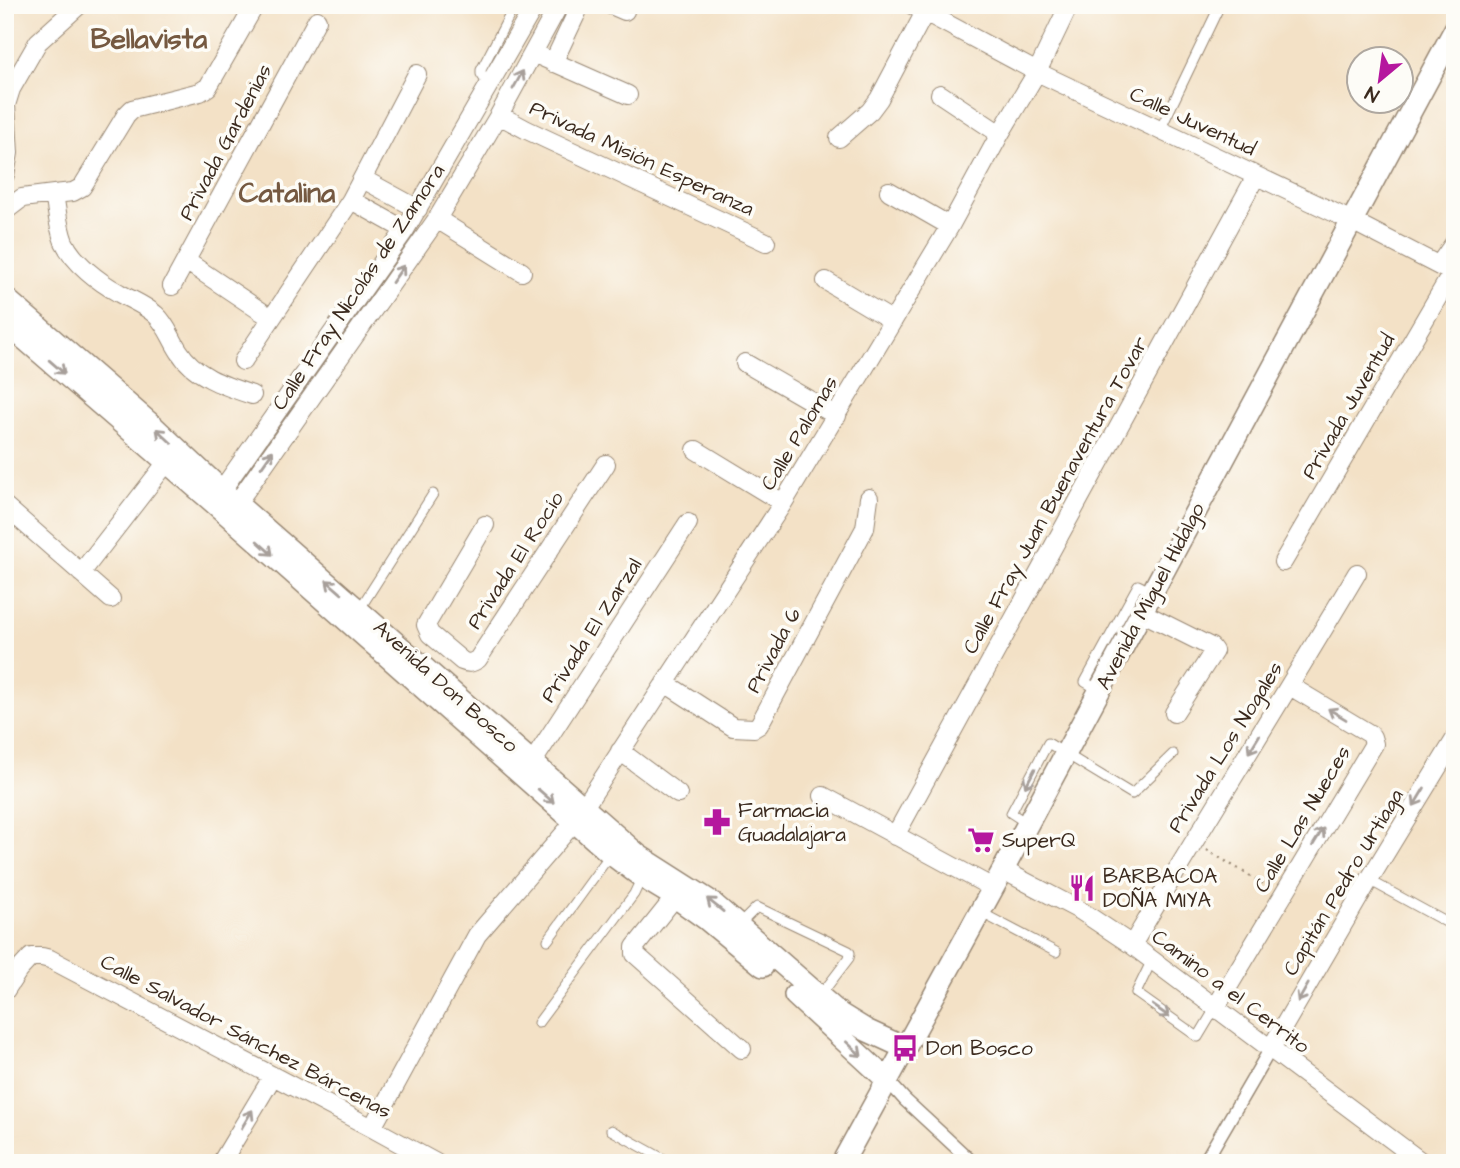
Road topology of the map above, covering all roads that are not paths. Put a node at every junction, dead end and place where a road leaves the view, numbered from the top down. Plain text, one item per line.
1 (79, 5) edge
2 (255, 5) edge
3 (515, 5) edge
4 (535, 5) edge
5 (559, 5) edge
6 (1069, 5) edge
7 (1220, 5) edge
8 (580, 6) edge
9 (919, 8) edge
10 (317, 20) dead end
11 (1455, 29) edge
12 (533, 53) junction
13 (553, 63) junction
14 (1037, 72) junction
15 (417, 74) dead end
16 (489, 86) junction
17 (940, 94) dead end
18 (628, 95) dead end
19 (499, 114) junction
20 (1160, 130) junction
21 (1000, 134) junction
22 (839, 138) dead end
23 (5, 175) edge
24 (1256, 176) junction
25 (363, 179) junction
26 (432, 184) junction
27 (889, 191) dead end
28 (54, 194) junction
29 (452, 194) junction
30 (351, 200) junction
31 (418, 209) junction
32 (5, 211) edge
33 (437, 219) junction
34 (1352, 221) junction
35 (950, 226) junction
36 (405, 230) junction
37 (766, 242) dead end
38 (1455, 242) edge
39 (186, 261) junction
40 (1449, 271) edge
41 (522, 272) dead end
42 (826, 281) dead end
43 (172, 286) dead end
44 (5, 298) edge
45 (271, 318) junction
46 (892, 321) junction
47 (5, 322) edge
48 (243, 361) dead end
49 (745, 363) dead end
50 (251, 395) dead end
51 (837, 415) junction
52 (696, 450) dead end
53 (167, 462) junction
54 (606, 464) dead end
55 (433, 495) dead end
56 (869, 498) dead end
57 (225, 503) junction
58 (783, 503) junction
59 (5, 506) edge
60 (688, 523) dead end
61 (485, 525) dead end
62 (1283, 562) dead end
63 (81, 573) junction
64 (1357, 573) dead end
65 (1152, 592) junction
66 (111, 600) dead end
67 (359, 610) junction
68 (1141, 612) junction
69 (449, 650) junction
70 (432, 674) junction
71 (665, 683) junction
72 (1290, 686) junction
73 (1099, 691) junction
74 (1174, 713) dead end
75 (1455, 739) edge
76 (620, 751) junction
77 (1065, 754) junction
78 (1173, 754) dead end
79 (532, 763) junction
80 (678, 794) dead end
81 (823, 796) dead end
82 (579, 814) junction
83 (895, 836) junction
84 (611, 854) junction
85 (642, 877) junction
86 (998, 879) junction
87 (1368, 880) junction
88 (676, 897) junction
89 (980, 912) junction
90 (738, 925) junction
91 (1455, 928) edge
92 (548, 940) dead end
93 (1132, 945) junction
94 (1056, 951) dead end
95 (1152, 960) junction
96 (5, 991) edge
97 (819, 998) junction
98 (1216, 1007) junction
99 (538, 1023) dead end
100 (905, 1048) junction
101 (1270, 1048) junction
102 (742, 1049) dead end
103 (273, 1076) junction
104 (887, 1080) junction
105 (372, 1128) junction
106 (611, 1130) dead end
107 (221, 1163) edge
108 (436, 1163) edge
109 (671, 1163) edge
110 (842, 1163) edge
111 (973, 1163) edge
112 (1204, 1163) edge
113 (1423, 1163) edge

1 - 23 street
2 - 28 street
3 - 16 lane
4 - 16 street, Calle Fray Nicolás de Zamora
5 - 12 street, Calle Fray Nicolás de Zamora
6 - 14 street, Calle Palomas
7 - 20 lane
8 - 13 street
9 - 14 street, Calle Juventud
9 - 22 street
10 - 39 street, Privada Gardenias
11 - 34 street, Avenida Miguel Hidalgo
12 - 13 street
19 -> 12 street, Calle Fray Nicolás de Zamora
13 - 18 street
14 - 20 street, Calle Juventud
14 - 21 street, Calle Palomas
15 - 25 street
16 - 26 street, Calle Fray Nicolás de Zamora
17 - 21 street
19 - 29 street, Calle Fray Nicolás de Zamora
19 - 37 street, Privada Misión Esperanza
20 - 24 street, Calle Juventud
21 - 35 street, Calle Palomas
24 - 34 street, Calle Juventud
24 - 83 street, Calle Fray Juan Buenaventura Tovar
25 - 30 street
25 - 31 street
26 - 29 street
26 - 31 street, Calle Fray Nicolás de Zamora
27 - 35 street
28 - 32 street
28 - 50 street
29 - 33 street, Calle Fray Nicolás de Zamora
30 - 36 street
30 - 45 street
31 - 36 street, Calle Fray Nicolás de Zamora
33 - 41 street
57 -> 33 street, Calle Fray Nicolás de Zamora
34 - 40 street, Calle Juventud
34 - 65 street, Avenida Miguel Hidalgo
35 - 46 street, Calle Palomas
36 - 57 street, Calle Fray Nicolás de Zamora
38 - 40 street, Privada Juventud
39 - 43 street, Privada Gardenias
39 - 45 street
40 - 62 street, Privada Juventud
42 - 46 street
57 -> 44 street, Avenida Don Bosco
45 - 48 street
46 - 51 street, Calle Palomas
47 -> 53 street, Avenida Don Bosco
49 - 51 street
51 - 58 street, Calle Palomas
52 - 58 street
53 - 57 street, Avenida Don Bosco
53 - 63 street
54 - 69 street, Privada El Rocío
55 - 67 lane
56 - 71 street, Privada 6
67 -> 57 street, Avenida Don Bosco
57 -> 82 street, Avenida Don Bosco
58 - 71 street, Calle Palomas
59 - 63 street
60 - 79 street, Privada El Zarzal
61 - 69 street, Privada El Rocío
63 - 66 street
64 - 72 street, Privada Los Nogales
65 - 68 street, Avenida Miguel Hidalgo
65 - 73 lane
67 - 70 street, Avenida Don Bosco
68 - 73 street, Avenida Miguel Hidalgo
68 - 74 street
69 - 70 street
70 - 79 street, Avenida Don Bosco
71 - 76 street, Calle Palomas
72 -> 93 street, Privada Los Nogales
98 -> 72 street, Calle Las Nueces
73 - 77 street, Avenida Miguel Hidalgo
75 -> 87 street, Capitán Pedro Urtiaga
76 - 80 street
76 - 82 street, Calle Palomas
77 - 78 lane
77 - 86 street, Avenida Miguel Hidalgo
79 - 82 street, Avenida Don Bosco
81 - 83 street, Camino a el Cerrito
82 - 84 street, Avenida Don Bosco
90 -> 82 street, Avenida Don Bosco
82 - 105 street, Calle Palomas
83 - 86 street, Camino a el Cerrito
84 - 85 street, Avenida Don Bosco
84 - 92 lane
85 - 88 street, Avenida Don Bosco
85 - 99 lane
86 - 89 street, Avenida Miguel Hidalgo
86 - 93 street, Camino a el Cerrito
87 - 91 lane
87 -> 101 street, Capitán Pedro Urtiaga
88 - 102 street
88 -> 104 street, Avenida Don Bosco
89 - 94 lane
89 - 100 street, Avenida Miguel Hidalgo
90 - 97 street, Avenida Don Bosco
90 - 97 lane
93 - 95 street, Camino a el Cerrito
95 - 98 street, Camino a el Cerrito
95 -> 98 lane
96 - 103 street, Calle Salvador Sánchez Bárcenas
97 - 100 street, Avenida Don Bosco
98 - 101 street, Camino a el Cerrito
100 - 104 street, Avenida Miguel Hidalgo
101 - 112 street
101 - 113 street, Camino a el Cerrito
103 - 105 street, Calle Salvador Sánchez Bárcenas
107 -> 103 street
104 - 110 street, Avenida Miguel Hidalgo
104 - 111 street
105 - 108 street, Calle Salvador Sánchez Bárcenas
106 - 109 lane

